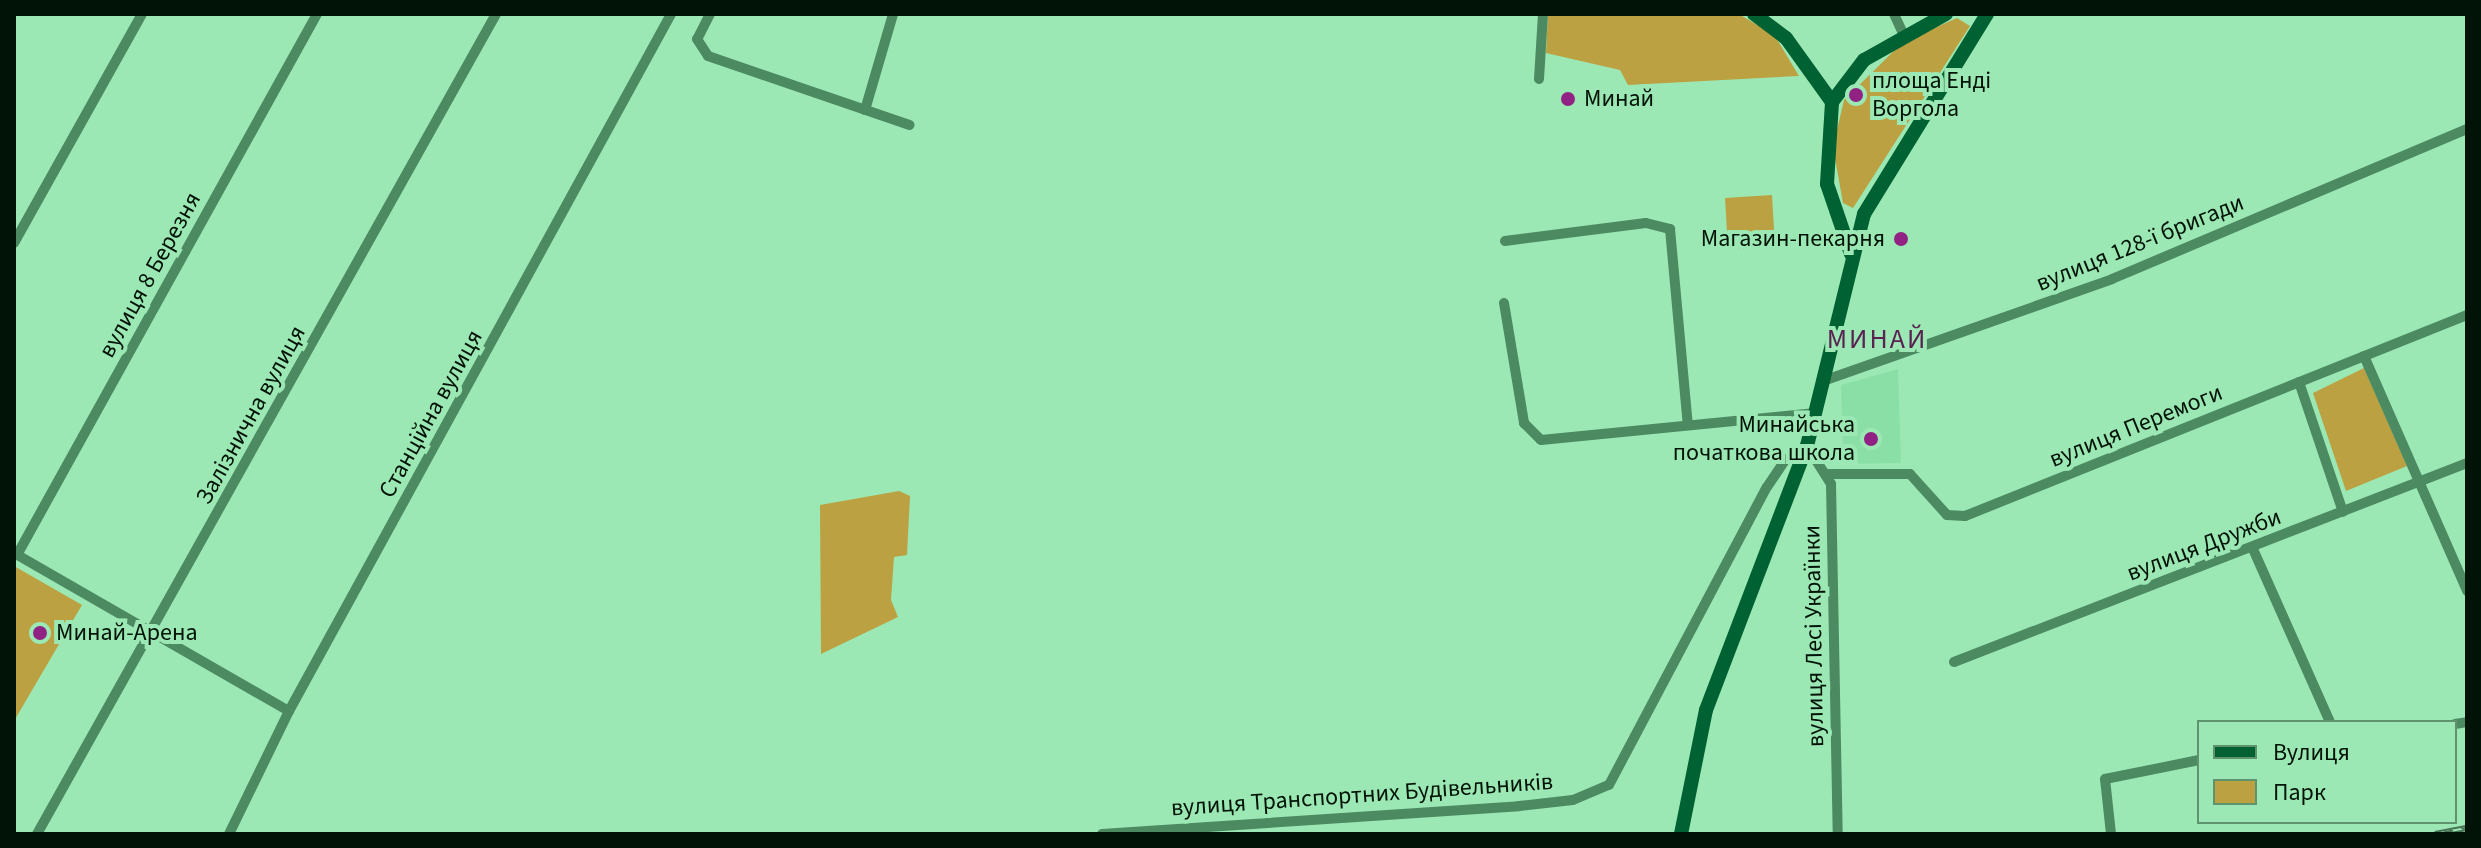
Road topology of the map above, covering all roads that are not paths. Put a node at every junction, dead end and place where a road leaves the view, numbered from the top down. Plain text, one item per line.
1 (142, 14) edge
2 (317, 14) edge
3 (496, 14) edge
4 (671, 14) edge
5 (710, 14) edge
6 (893, 14) edge
7 (1543, 14) edge
8 (1754, 14) edge
9 (1894, 14) edge
10 (1946, 14) edge
11 (1987, 14) edge
12 (1903, 33) junction
13 (1539, 79) dead end
14 (1832, 102) junction
15 (865, 110) junction
16 (910, 125) dead end
17 (2467, 129) edge
18 (1505, 241) dead end
19 (14, 243) edge
20 (1851, 254) junction
21 (1504, 303) dead end
22 (2467, 315) edge
23 (2364, 356) junction
24 (1823, 381) junction
25 (2299, 382) junction
26 (1816, 413) junction
27 (1688, 425) junction
28 (1807, 446) junction
29 (2467, 463) edge
30 (1829, 474) junction
31 (2422, 481) junction
32 (2343, 512) junction
33 (2253, 549) junction
34 (15, 554) edge
35 (2467, 591) edge
36 (154, 632) junction
37 (1954, 662) dead end
38 (289, 711) junction
39 (2329, 720) edge
40 (2197, 760) edge
41 (37, 834) edge
42 (229, 834) edge
43 (1102, 834) edge
44 (1681, 834) edge
45 (1838, 834) edge
46 (2111, 834) edge

1 - 19 street
2 - 34 street, вулиця 8 Березня
3 - 36 street, Залізнична вулиця
4 - 38 street, Станційна вулиця
5 - 15 street
6 - 15 street
7 - 13 street
8 - 14 main road
9 - 12 street
10 - 12 main road
11 - 20 main road
12 - 14 main road
14 - 20 main road
15 - 16 street
17 - 24 street, вулиця 128-ї бригади
18 - 27 street
20 - 24 main road
21 - 27 street
22 - 23 street, вулиця Перемоги
23 - 25 street, вулиця Перемоги
23 - 31 street
24 - 26 main road
25 - 30 street, вулиця Перемоги
25 - 32 street
26 - 27 street
26 - 28 main road
28 - 30 street
28 - 43 street, вулиця Транспортних Будівельників
28 - 44 main road
29 - 31 street, вулиця Дружби
30 - 45 street, вулиця Лесі Українки
31 - 32 street, вулиця Дружби
31 - 35 street
32 - 33 street, вулиця Дружби
33 - 37 street, вулиця Дружби
33 - 39 street
34 - 36 street
36 - 38 street
36 - 41 street, Залізнична вулиця
38 - 42 street, Станційна вулиця
40 - 46 street

